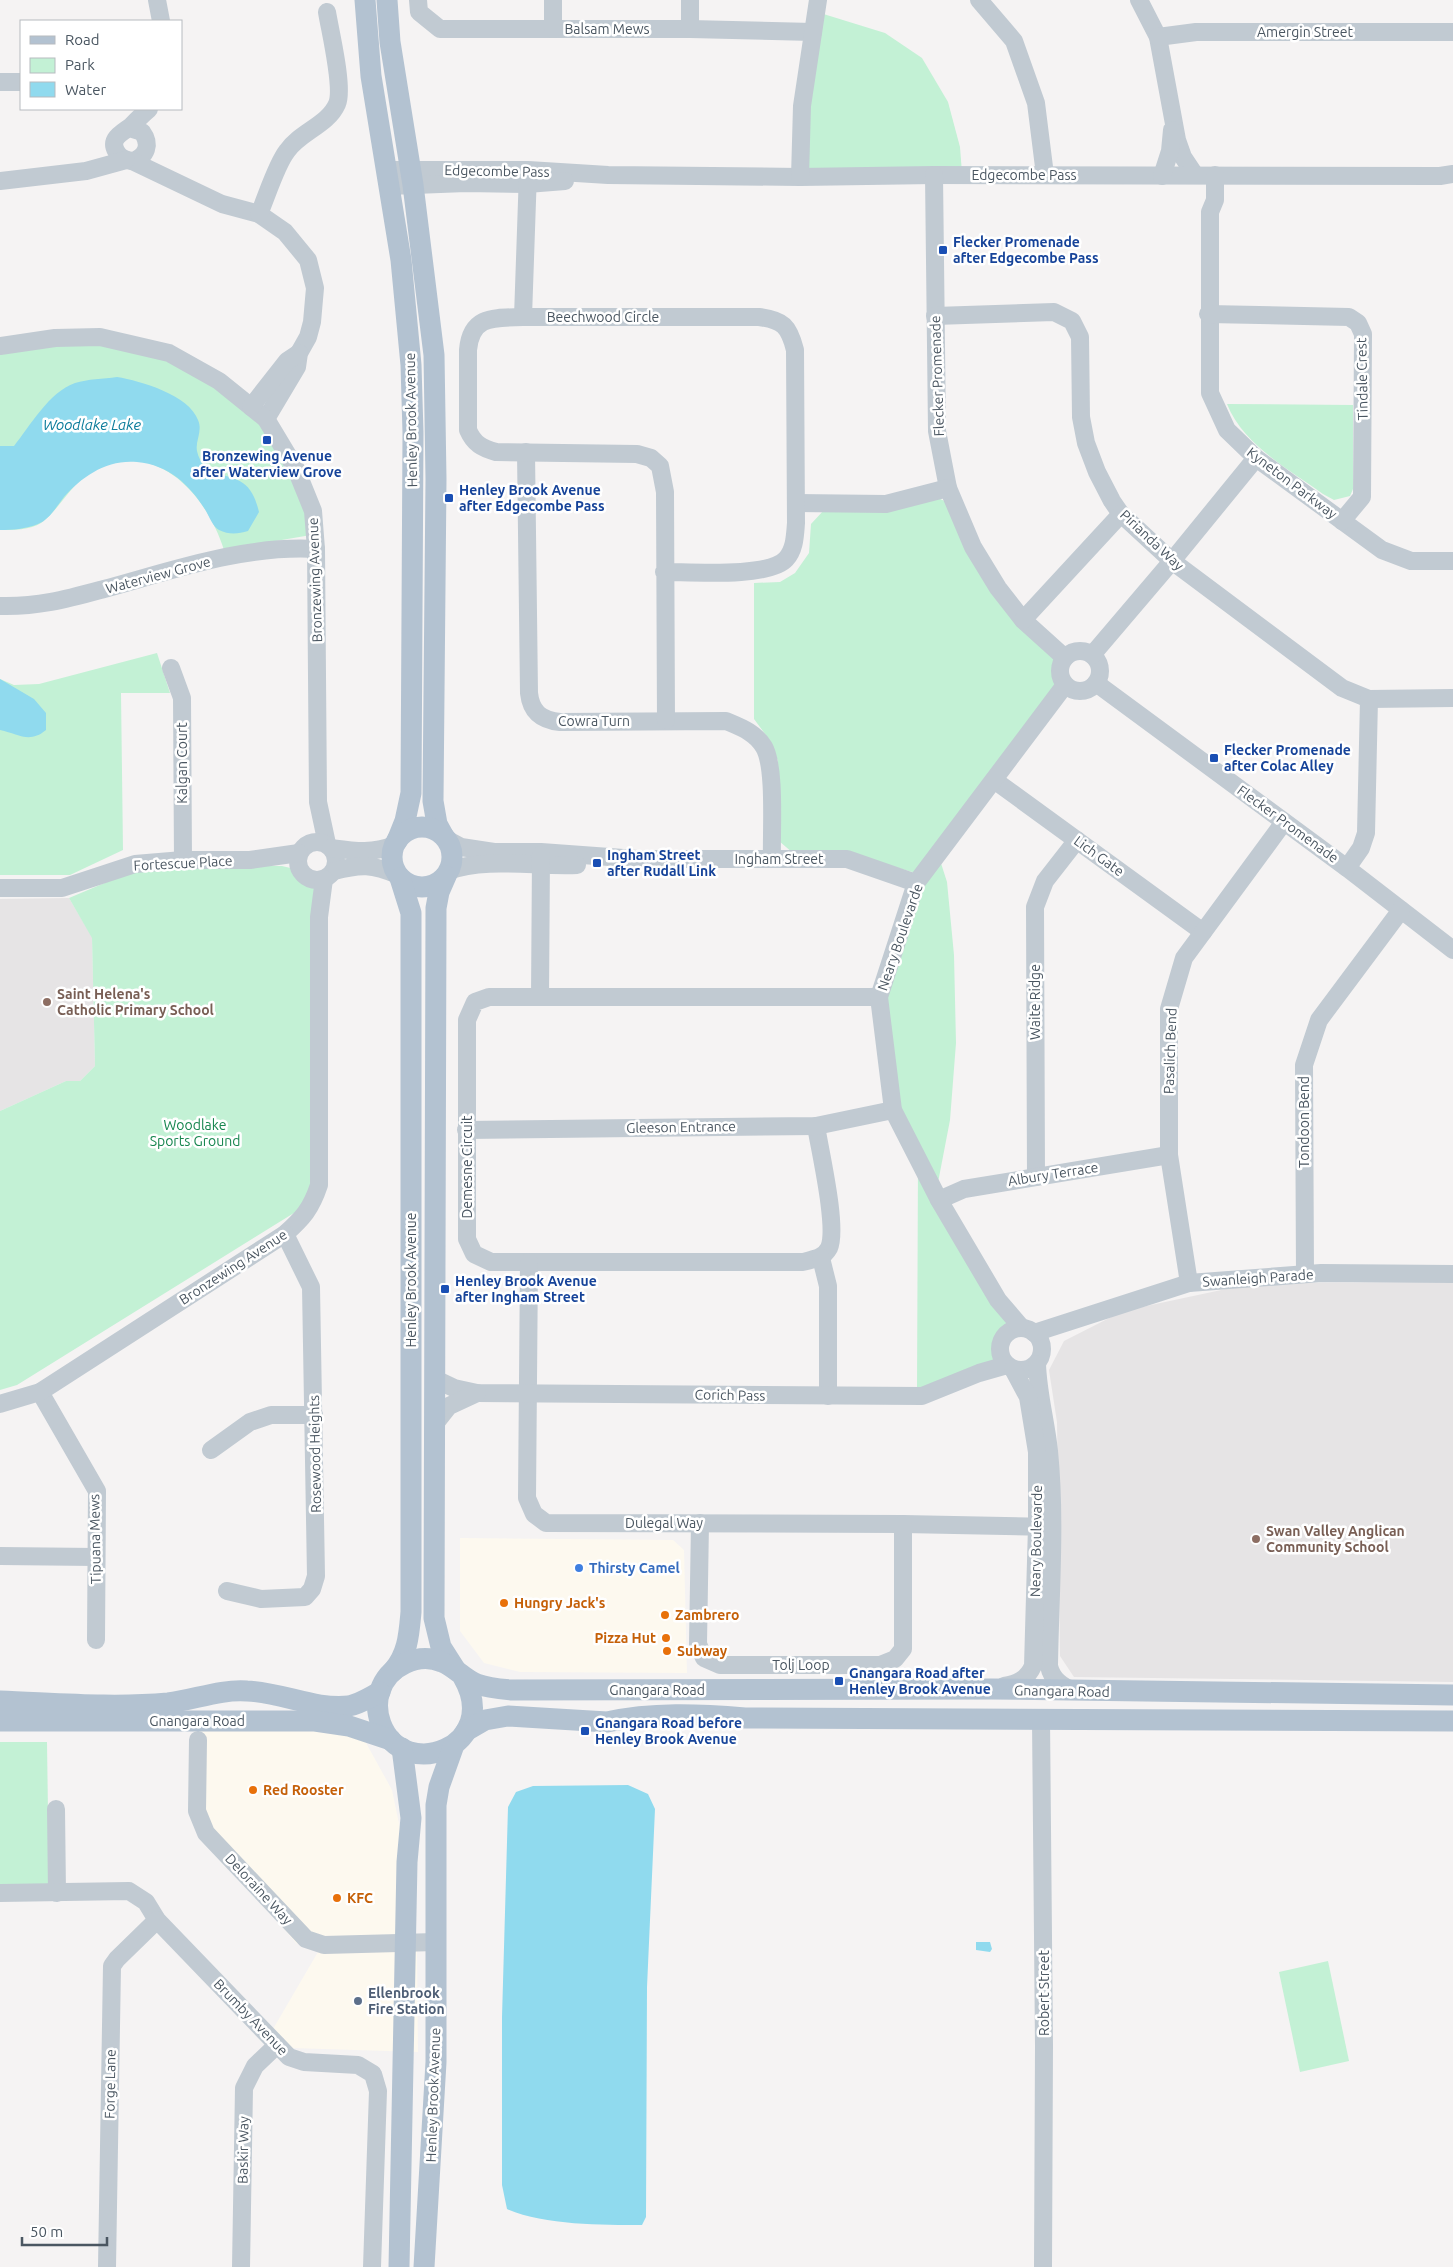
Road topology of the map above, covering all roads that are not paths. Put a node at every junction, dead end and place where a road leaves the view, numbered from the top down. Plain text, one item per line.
1 (157, 0) edge
2 (365, 0) edge
3 (387, 0) edge
4 (418, 0) edge
5 (554, 0) edge
6 (690, 0) edge
7 (818, 0) edge
8 (979, 0) edge
9 (1139, 0) edge
10 (327, 12) dead end
11 (161, 20) edge
12 (554, 29) junction
13 (690, 29) junction
14 (814, 32) junction
15 (1453, 32) edge
16 (1158, 37) junction
17 (0, 82) edge
18 (20, 82) edge
19 (150, 110) edge
20 (151, 110) edge
21 (1174, 122) junction
22 (129, 128) junction
23 (147, 142) junction
24 (114, 144) junction
25 (129, 160) junction
26 (86, 171) junction
27 (934, 175) junction
28 (1045, 175) junction
29 (168, 176) junction
30 (1162, 176) junction
31 (1204, 176) junction
32 (1449, 176) edge
33 (527, 177) junction
34 (800, 177) junction
35 (388, 178) junction
36 (411, 178) junction
37 (0, 181) edge
38 (259, 214) junction
39 (1208, 314) junction
40 (935, 316) junction
41 (523, 317) junction
42 (0, 346) edge
43 (299, 353) junction
44 (251, 407) junction
45 (266, 419) junction
46 (526, 452) junction
47 (1256, 458) junction
48 (948, 488) junction
49 (796, 503) junction
50 (1121, 514) junction
51 (1342, 521) junction
52 (316, 549) junction
53 (1453, 561) edge
54 (1172, 562) junction
55 (664, 572) junction
56 (0, 606) edge
57 (1023, 620) junction
58 (1092, 655) junction
59 (1064, 657) junction
60 (171, 668) dead end
61 (1096, 683) junction
62 (1065, 685) junction
63 (1369, 698) junction
64 (1453, 698) edge
65 (666, 720) junction
66 (994, 780) junction
67 (318, 802) junction
68 (1284, 822) junction
69 (444, 837) junction
70 (1077, 840) junction
71 (396, 843) junction
72 (329, 846) junction
73 (301, 855) junction
74 (540, 859) junction
75 (772, 859) junction
76 (183, 860) junction
77 (1347, 868) junction
78 (447, 873) junction
79 (399, 876) junction
80 (323, 877) junction
81 (916, 883) junction
82 (0, 888) edge
83 (1401, 910) junction
84 (1204, 932) junction
85 (1453, 950) edge
86 (540, 997) junction
87 (879, 997) junction
88 (893, 1110) junction
89 (816, 1126) junction
90 (466, 1130) junction
91 (1168, 1155) junction
92 (1036, 1177) junction
93 (940, 1200) junction
94 (285, 1234) junction
95 (821, 1258) junction
96 (529, 1262) junction
97 (1304, 1274) junction
98 (1453, 1274) edge
99 (1189, 1283) junction
100 (998, 1300) junction
101 (1070, 1322) junction
102 (1028, 1330) junction
103 (1006, 1356) junction
104 (1040, 1358) junction
105 (435, 1379) junction
106 (40, 1392) junction
107 (477, 1393) junction
108 (527, 1393) junction
109 (828, 1396) junction
110 (0, 1404) edge
111 (314, 1414) junction
112 (434, 1425) junction
113 (210, 1450) dead end
114 (700, 1523) junction
115 (903, 1524) junction
116 (1044, 1526) junction
117 (0, 1556) edge
118 (96, 1557) junction
119 (227, 1591) dead end
120 (96, 1640) dead end
121 (459, 1673) junction
122 (384, 1684) junction
123 (991, 1689) junction
124 (1076, 1691) junction
125 (1453, 1695) edge
126 (0, 1701) edge
127 (1041, 1719) junction
128 (0, 1721) edge
129 (1453, 1721) edge
130 (460, 1738) junction
131 (198, 1740) dead end
132 (396, 1744) junction
133 (56, 1809) dead end
134 (57, 1892) junction
135 (0, 1893) edge
136 (157, 1920) junction
137 (436, 1942) junction
138 (407, 1943) junction
139 (278, 2045) junction
140 (107, 2267) edge
141 (241, 2267) edge
142 (372, 2267) edge
143 (399, 2267) edge
144 (424, 2267) edge
145 (1043, 2267) edge

1 - 11 street
2 - 35 main road, Henley Brook Avenue
3 - 36 main road, Henley Brook Avenue
4 - 12 street, Balsam Mews
5 - 12 street
6 - 13 street
7 - 14 street
8 - 28 street
9 - 16 street
10 - 38 street
12 - 13 street, Balsam Mews
13 - 14 street, Balsam Mews
14 - 34 street
15 - 16 street, Amergin Street
16 - 21 street
17 - 18 street
19 - 22 street
20 - 23 street
21 - 30 street
21 - 31 street
22 - 23 street
22 - 24 street
23 - 25 street
23 - 29 street
24 - 25 street
24 - 26 street
25 - 26 street
25 - 29 street
26 - 37 street
27 - 28 street, Edgecombe Pass
27 - 34 street, Edgecombe Pass
27 - 40 street, Flecker Promenade
28 - 30 street, Edgecombe Pass
29 - 38 street
30 - 31 street, Edgecombe Pass
31 - 32 street, Edgecombe Pass
31 - 39 street, Kyneton Parkway
33 - 34 street, Edgecombe Pass
33 - 36 street, Edgecombe Pass
33 - 41 street
35 - 36 street, Edgecombe Pass
35 - 71 main road, Henley Brook Avenue
36 - 69 main road, Henley Brook Avenue
38 - 43 street
39 - 47 street, Kyneton Parkway
39 - 51 street, Tindale Crest
40 - 48 street, Flecker Promenade
40 - 50 street, Pirianda Way
41 - 46 street, Beechwood Circle
41 - 49 street, Beechwood Circle
42 - 44 street, Bronzewing Avenue
43 - 44 street
43 - 45 street
44 - 45 street, Bronzewing Avenue
45 - 52 street, Bronzewing Avenue
46 - 55 street, Beechwood Circle
46 - 65 street, Cowra Turn
47 - 51 street, Kyneton Parkway
47 - 54 street
48 - 49 street
48 - 57 street, Flecker Promenade
49 - 55 street, Beechwood Circle
50 - 54 street, Pirianda Way
50 - 57 street
51 - 53 street, Kyneton Parkway
52 - 56 street, Waterview Grove
52 - 67 street, Bronzewing Avenue
54 - 58 street
54 - 63 street, Pirianda Way
55 - 65 street, Beechwood Circle
57 - 59 street, Flecker Promenade
58 - 59 street
58 - 61 street
59 - 62 street
60 - 76 street, Kalgan Court
61 - 62 street
61 - 68 street, Flecker Promenade
62 - 66 street, Neary Boulevarde
63 - 64 street, Pirianda Way
63 - 77 street
65 - 75 street, Cowra Turn
66 - 70 street, Lich Gate
66 - 81 street, Neary Boulevarde
67 - 72 street, Bronzewing Avenue
67 - 73 street, Bronzewing Avenue
68 - 77 street, Flecker Promenade
68 - 84 street, Pasalich Bend
69 - 71 main road
69 - 74 street, Ingham Street
69 - 78 main road
70 - 84 street, Lich Gate
70 - 92 street, Waite Ridge
71 - 72 street
71 - 79 main road
72 - 73 street
72 - 80 street
73 - 76 street, Fortescue Place
73 - 80 street
74 - 75 street, Ingham Street
74 - 78 street, Ingham Street
74 - 86 street
75 - 81 street, Ingham Street
76 - 82 street, Fortescue Place
77 - 83 street, Flecker Promenade
78 - 79 main road
78 - 105 main road, Henley Brook Avenue
79 - 80 street
79 - 122 main road, Henley Brook Avenue
80 - 94 street, Bronzewing Avenue
81 - 87 street, Neary Boulevarde
83 - 85 street, Flecker Promenade
83 - 97 street, Tondoon Bend
84 - 91 street, Pasalich Bend
86 - 87 street, Demesne Circuit
86 - 90 street, Demesne Circuit
87 - 88 street, Neary Boulevarde
88 - 89 street, Gleeson Entrance
88 - 93 street, Neary Boulevarde
89 - 90 street, Gleeson Entrance
89 - 95 street
90 - 96 street, Demesne Circuit
91 - 92 street, Albury Terrace
91 - 99 street, Pasalich Bend
92 - 93 street, Albury Terrace
93 - 100 street, Neary Boulevarde
94 - 106 street, Bronzewing Avenue
94 - 111 street, Rosewood Heights
95 - 96 street, Demesne Circuit
95 - 109 street
96 - 108 street, Dulegal Way
97 - 98 street, Swanleigh Parade
97 - 99 street, Swanleigh Parade
99 - 101 street, Swanleigh Parade
100 - 102 street, Neary Boulevarde
100 - 103 street, Neary Boulevarde
101 - 102 street, Swanleigh Parade
101 - 104 street, Swanleigh Parade
102 - 103 street
102 - 104 street
103 - 104 street
103 - 109 street, Corich Pass
103 - 116 street, Neary Boulevarde
104 - 116 street, Neary Boulevarde
105 - 107 street, Corich Pass
105 - 112 main road, Henley Brook Avenue
106 - 110 street, Bronzewing Avenue
106 - 118 street, Tipuana Mews
107 - 108 street, Corich Pass
107 - 112 street, Corich Pass
108 - 109 street, Corich Pass
108 - 114 street, Dulegal Way
111 - 113 street
111 - 119 street, Rosewood Heights
112 - 121 main road, Henley Brook Avenue
114 - 115 street, Dulegal Way
114 - 115 street, Tolj Loop
115 - 116 street, Dulegal Way
116 - 123 street, Neary Boulevarde
116 - 124 street, Neary Boulevarde
117 - 118 street
118 - 120 street, Tipuana Mews
121 - 122 main road
121 - 123 main road, Gnangara Road
121 - 130 main road
122 - 126 main road, Gnangara Road
122 - 132 main road
123 - 124 main road, Gnangara Road
124 - 125 main road, Gnangara Road
127 - 129 main road, Gnangara Road
127 - 130 main road, Gnangara Road
127 - 145 street, Robert Street
128 - 132 main road, Gnangara Road
130 - 132 main road
130 - 137 main road, Henley Brook Avenue
131 - 138 street, Deloraine Way
132 - 138 main road
133 - 134 street
134 - 135 street, Brumby Avenue
134 - 136 street, Brumby Avenue
136 - 139 street, Brumby Avenue
136 - 140 street, Forge Lane
137 - 138 street, Deloraine Way
137 - 144 main road, Henley Brook Avenue
138 - 143 main road
139 - 141 street, Baskir Way
139 - 142 street, Brumby Avenue

